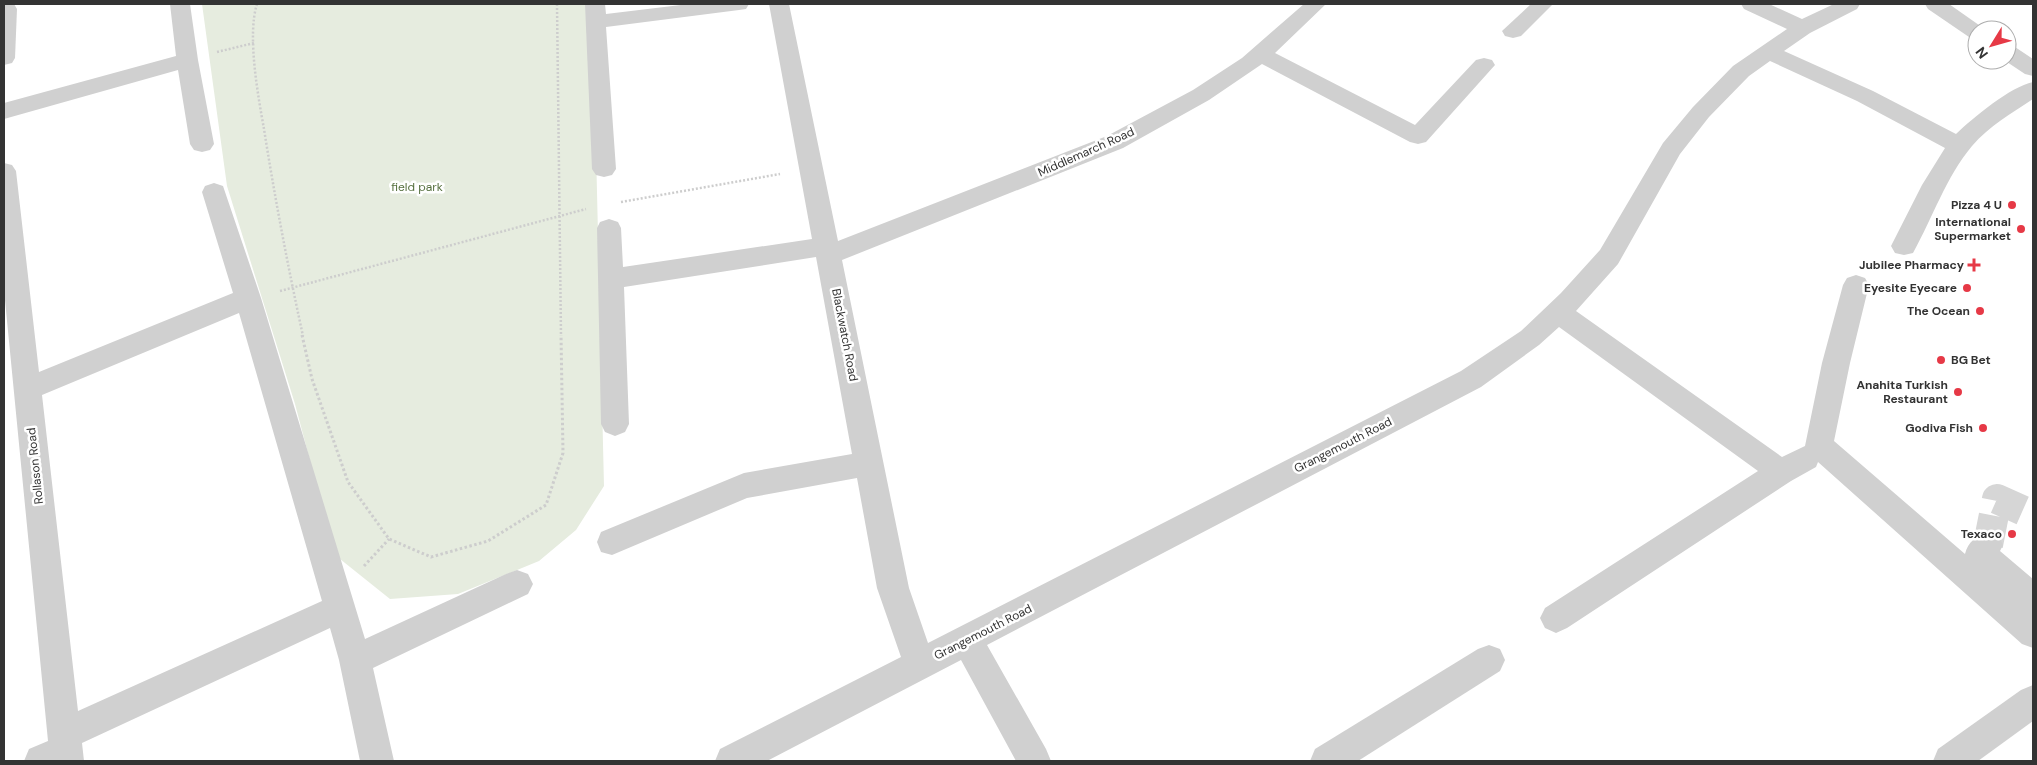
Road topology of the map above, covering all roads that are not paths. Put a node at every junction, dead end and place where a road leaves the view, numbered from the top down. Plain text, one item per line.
1 (180, 4) edge
2 (740, 4) edge
3 (779, 4) edge
4 (1316, 4) edge
5 (1543, 4) edge
6 (1751, 4) edge
7 (1850, 4) edge
8 (1935, 4) edge
9 (7, 8) dead end
10 (595, 13) edge
11 (1967, 25) edge
12 (1802, 28) junction
13 (1513, 31) dead end
14 (1768, 52) junction
15 (1260, 54) junction
16 (4, 58) edge
17 (2017, 59) edge
18 (187, 60) junction
19 (1484, 65) dead end
20 (2033, 70) edge
21 (2033, 89) edge
22 (4, 111) edge
23 (202, 144) dead end
24 (1960, 146) junction
25 (604, 169) dead end
26 (4, 171) edge
27 (214, 192) dead end
28 (609, 228) dead end
29 (1904, 246) dead end
30 (829, 250) junction
31 (611, 279) junction
32 (1856, 285) dead end
33 (248, 298) junction
34 (1558, 312) junction
35 (27, 389) junction
36 (615, 424) dead end
37 (1806, 458) dead end
38 (870, 463) junction
39 (1781, 472) junction
40 (612, 542) dead end
41 (1988, 545) tunnel mouth
42 (517, 584) dead end
43 (2033, 598) edge
44 (340, 608) junction
45 (1556, 618) dead end
46 (2033, 633) edge
47 (967, 640) junction
48 (355, 660) junction
49 (1489, 660) dead end
50 (920, 664) junction
51 (2033, 701) edge
52 (60, 752) edge
53 (377, 761) edge
54 (732, 761) edge
55 (1034, 761) edge
56 (1327, 761) edge
57 (1950, 761) edge

1 - 18 street
2 - 10 street
3 - 30 street, Blackwatch Road
4 - 15 street, Middlemarch Road
5 - 13 street
6 - 12 street
7 - 12 street, Grangemouth Road
8 - 11 street
9 - 16 street
10 - 25 street
12 - 14 street, Grangemouth Road
14 - 24 street
14 - 34 street, Grangemouth Road
15 - 19 street
15 - 30 street, Middlemarch Road
17 - 20 street
18 - 22 street
18 - 23 street
21 - 24 street
24 - 29 street
26 - 35 street, Rollason Road
27 - 33 street
28 - 31 street
30 - 31 street, Middlemarch Road
30 - 38 street, Blackwatch Road
31 - 36 street
32 - 46 street
33 - 35 street
33 - 44 street
34 - 39 street
34 - 47 street, Grangemouth Road
35 - 52 street, Rollason Road
37 - 39 street
38 - 40 street
38 - 50 street, Blackwatch Road
39 - 45 street
41 - 43 street
42 - 48 street
44 - 48 street
44 - 52 street
47 - 50 street, Grangemouth Road
47 - 55 street
48 - 53 street
49 - 56 street
50 - 54 street, Grangemouth Road
51 - 57 street

